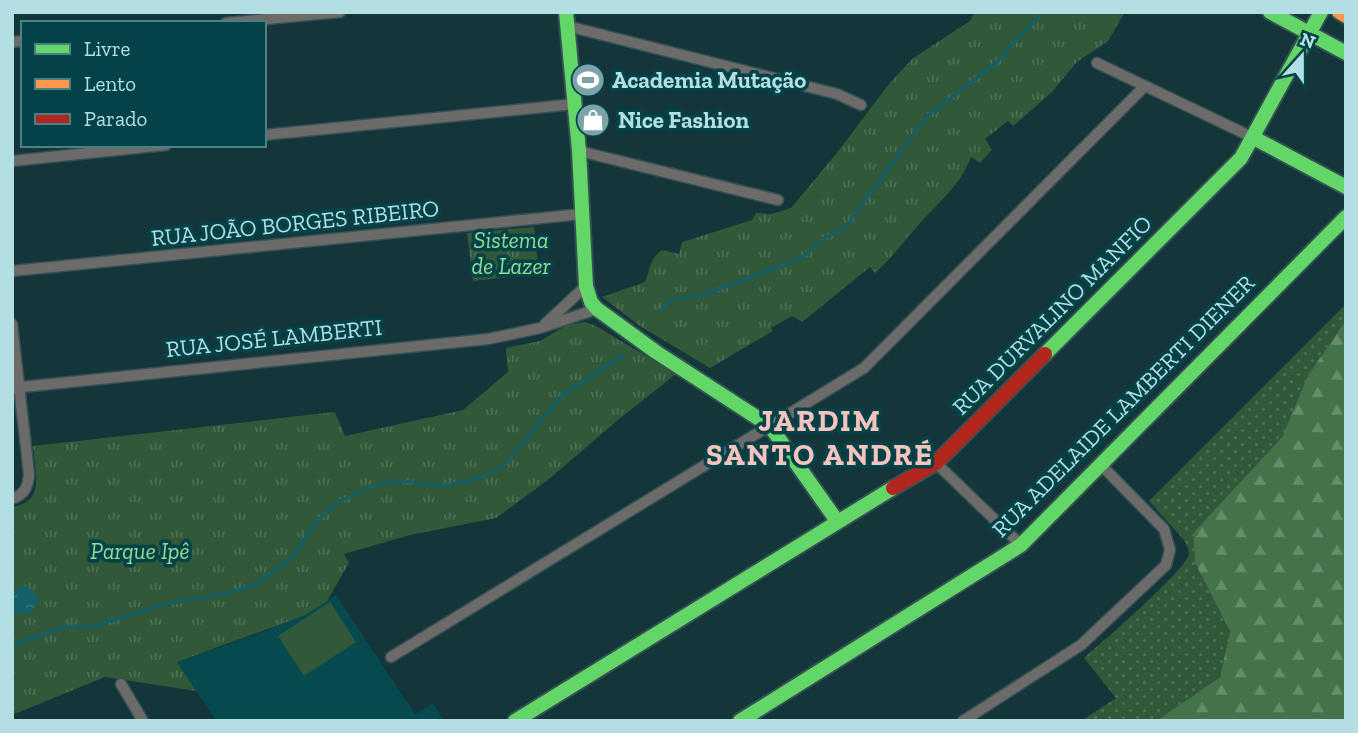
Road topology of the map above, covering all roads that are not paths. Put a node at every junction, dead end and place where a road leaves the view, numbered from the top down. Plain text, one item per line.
1 (340, 12) edge
2 (1270, 12) edge
3 (1321, 12) edge
4 (1339, 12) edge
5 (1346, 16) edge
6 (566, 19) edge
7 (247, 21) edge
8 (1310, 34) junction
9 (1346, 53) edge
10 (1097, 63) dead end
11 (1144, 87) junction
12 (575, 104) junction
13 (861, 105) dead end
14 (266, 135) edge
15 (1254, 138) junction
16 (147, 147) edge
17 (579, 151) junction
18 (12, 161) edge
19 (1346, 187) edge
20 (778, 200) dead end
21 (582, 214) junction
22 (1346, 217) edge
23 (12, 271) edge
24 (586, 286) junction
25 (597, 309) junction
26 (12, 324) edge
27 (540, 328) junction
28 (16, 388) edge
29 (770, 426) junction
30 (936, 463) junction
31 (1101, 465) junction
32 (12, 499) edge
33 (836, 521) junction
34 (1021, 545) junction
35 (391, 657) dead end
36 (121, 684) dead end
37 (144, 721) edge
38 (514, 721) edge
39 (740, 721) edge
40 (963, 721) edge

1 - 7 street
2 - 8 street
3 - 8 street, RUA DURVALINO MANFIO
4 - 5 street
6 - 12 street
6 - 13 street
8 - 9 street
8 - 15 street, RUA DURVALINO MANFIO
10 - 11 street
11 - 15 street
11 - 29 street
12 - 14 street
12 - 17 street
15 - 19 street
15 - 30 street, RUA DURVALINO MANFIO
16 - 18 street
17 - 20 street
17 - 21 street
21 - 23 street, RUA JOÃO BORGES RIBEIRO
21 - 24 street
22 - 31 street, RUA ADELAIDE LAMBERTI DIENER
24 - 25 street
24 - 27 street
25 - 27 street, RUA JOSÉ LAMBERTI
25 - 29 street
26 - 28 street
27 - 28 street, RUA JOSÉ LAMBERTI
28 - 32 street
29 - 33 street
29 - 35 street
30 - 33 street, RUA DURVALINO MANFIO
30 - 34 street
31 - 34 street, RUA ADELAIDE LAMBERTI DIENER
31 - 40 street
33 - 38 street, RUA DURVALINO MANFIO
34 - 39 street, RUA ADELAIDE LAMBERTI DIENER
36 - 37 street

